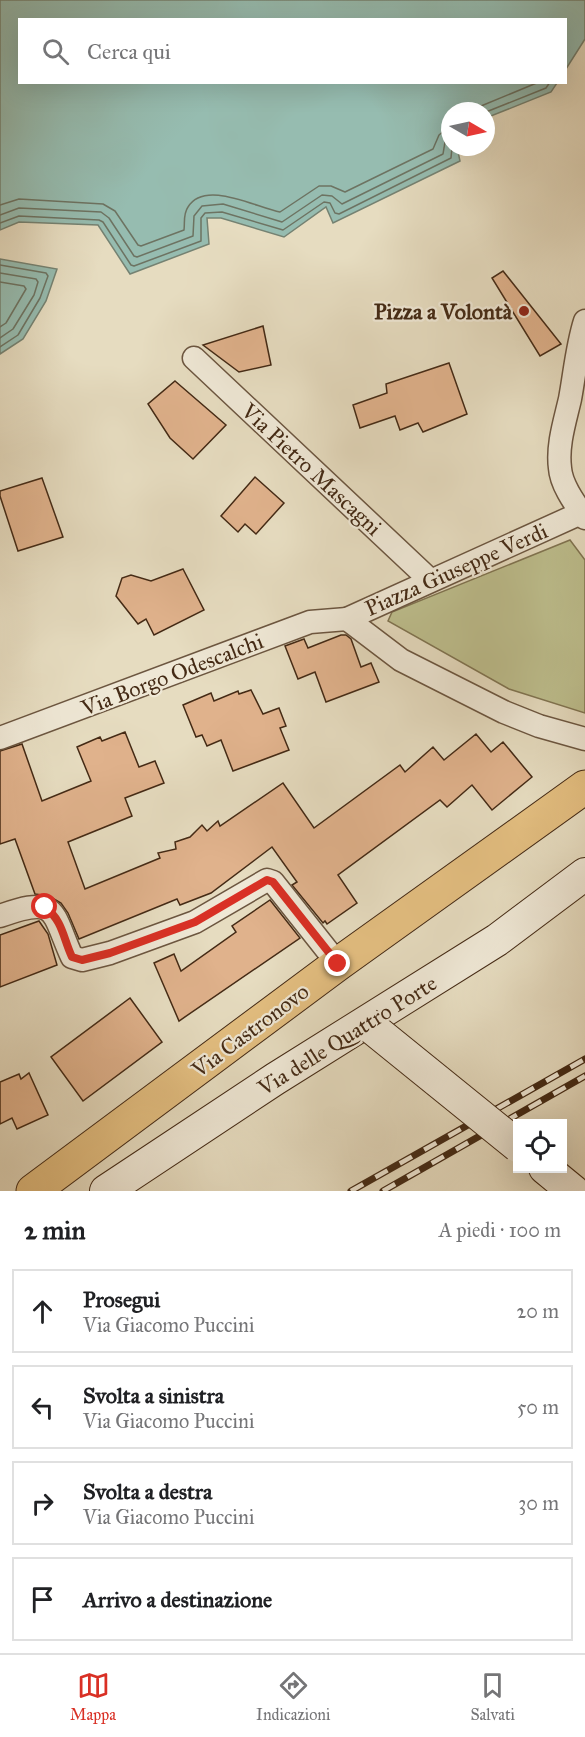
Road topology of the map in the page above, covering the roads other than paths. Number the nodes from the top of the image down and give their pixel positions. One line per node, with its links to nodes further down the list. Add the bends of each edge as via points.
1 (585, 321): 3 (street, via 563,427 560,469)
2 (194, 358): 4 (street, Via Pietro Mascagni)
3 (583, 515): 4 (street, Piazza Giuseppe Verdi)
4 (430, 579): 5 (street, Piazza Giuseppe Verdi)
5 (347, 619): 6 (street, Via Borgo Odescalchi, via 310,622); 7 (street, Piazza Giuseppe Verdi, via 401,660 522,720)
6 (0, 738)
7 (585, 739)
8 (585, 787): 11 (main road, Via Castronovo)
9 (585, 874): 12 (main road, Via delle Quattro Porte, via 497,940)
10 (0, 916): 11 (street, via 31,906 45,907 60,924 72,957 82,960 195,922 267,880 273,882)
11 (338, 964): 15 (main road, Via Castronovo)
12 (366, 1023): 13 (main road, bridge); 16 (main road, Via delle Quattro Porte)
13 (513, 1142)
14 (551, 1173): 17 (main road)
15 (33, 1191)
16 (106, 1191)
17 (573, 1191)

